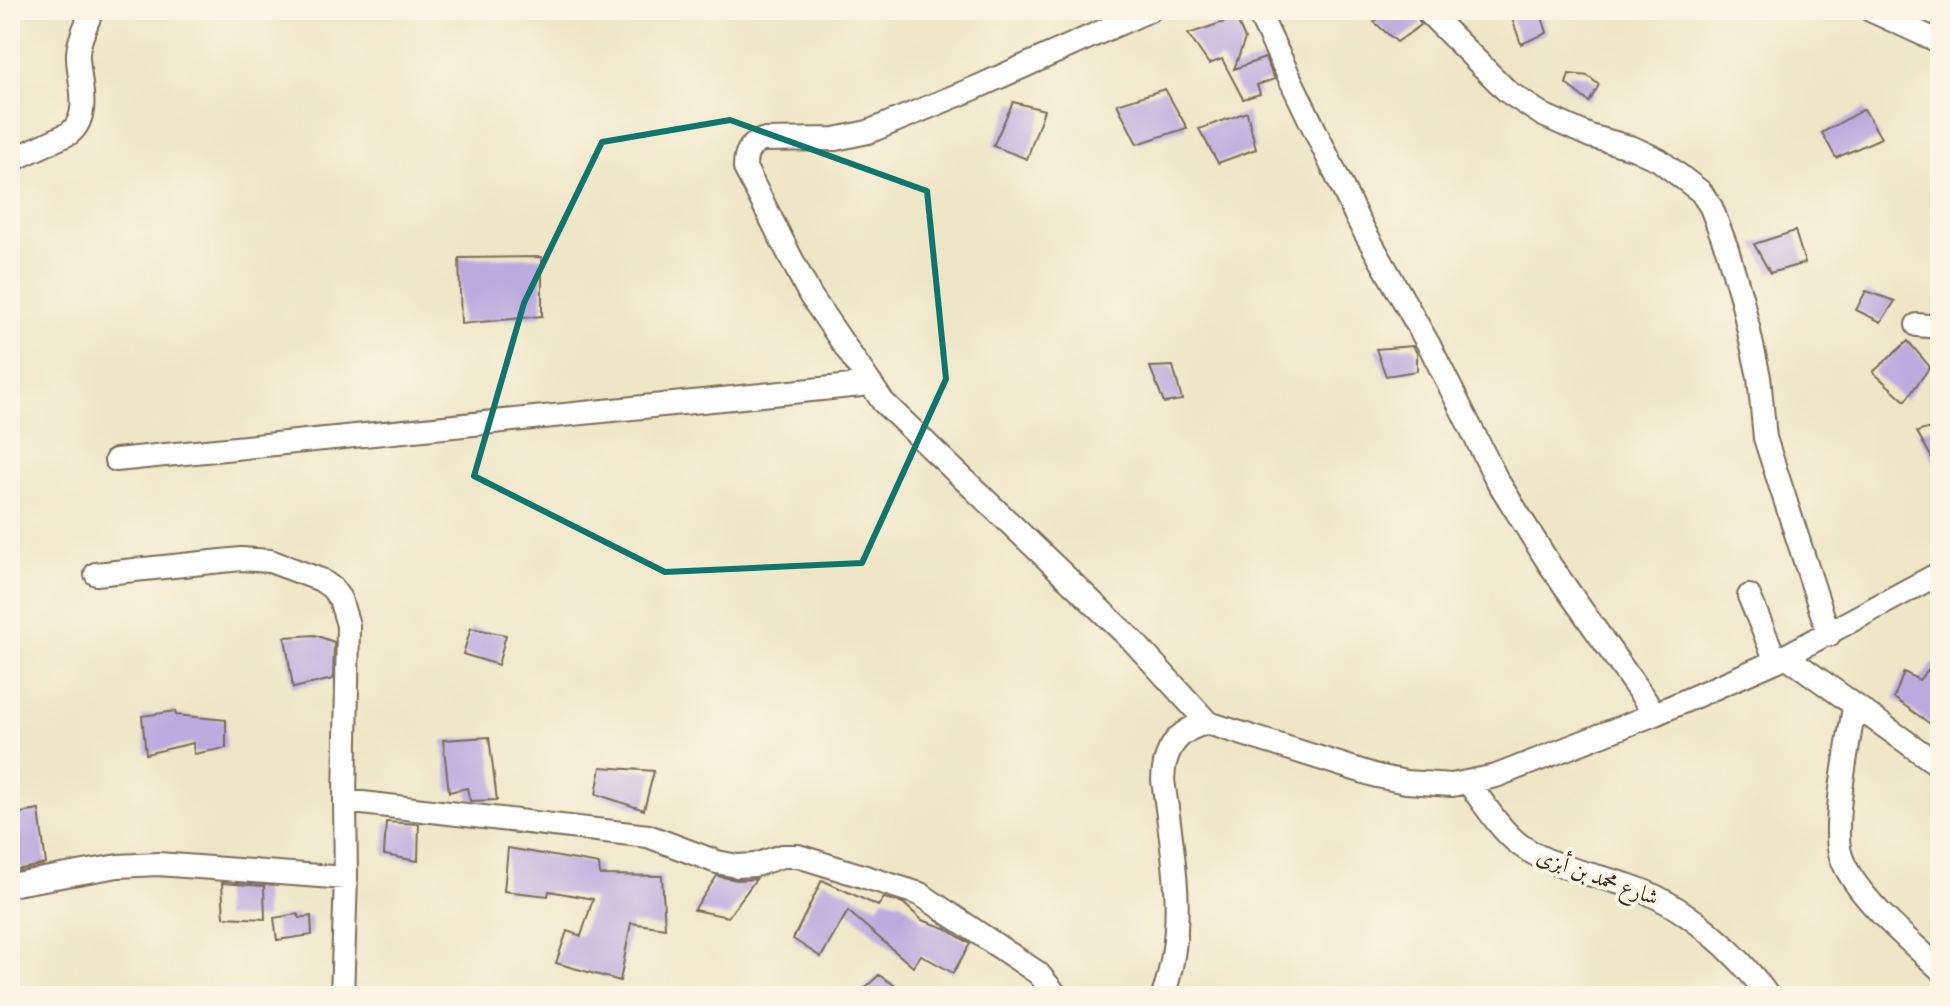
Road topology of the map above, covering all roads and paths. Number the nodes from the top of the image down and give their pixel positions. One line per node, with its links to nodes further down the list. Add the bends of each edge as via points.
1 (92, 10): 7 (street, via 78,50 82,112 77,126)
2 (1150, 10): 10 (street, via 868,132 835,139 762,140 747,151 747,173 810,295)
3 (1255, 10): 18 (street, via 1358,220 1497,480)
4 (1870, 10): 6 (street)
5 (1430, 14): 15 (street, via 1508,92 1543,115 1659,160 1701,192 1711,207 1742,300 1759,377 1765,438)
6 (1940, 42)
7 (10, 161)
8 (1917, 325): 9 (street)
9 (1940, 327)
10 (871, 384): 11 (street); 19 (street, via 883,402 1134,642)
11 (116, 460)
12 (1940, 573): 15 (street)
13 (96, 574): 22 (street, via 255,559 308,574 332,588 348,625)
14 (1749, 596): 16 (street)
15 (1829, 635): 16 (street)
16 (1781, 658): 17 (street); 18 (street)
17 (1854, 707): 20 (street); 25 (street, via 1838,828 1841,854 1857,885)
18 (1655, 714): 21 (street)
19 (1208, 723): 21 (street, via 1377,776); 28 (street, via 1176,739 1164,766 1177,933)
20 (1940, 766)
21 (1469, 784): 29 (street, شارع محمد بن أبزى, via 1519,844 1553,862 1664,899 1715,939)
22 (345, 801): 23 (street); 27 (street, via 648,836 737,866 798,856 920,894 1038,973)
23 (346, 878): 24 (street, via 158,864); 26 (street)
24 (10, 885)
25 (1940, 969)
26 (342, 996)
27 (1057, 996)
28 (1163, 996)
29 (1768, 996)

